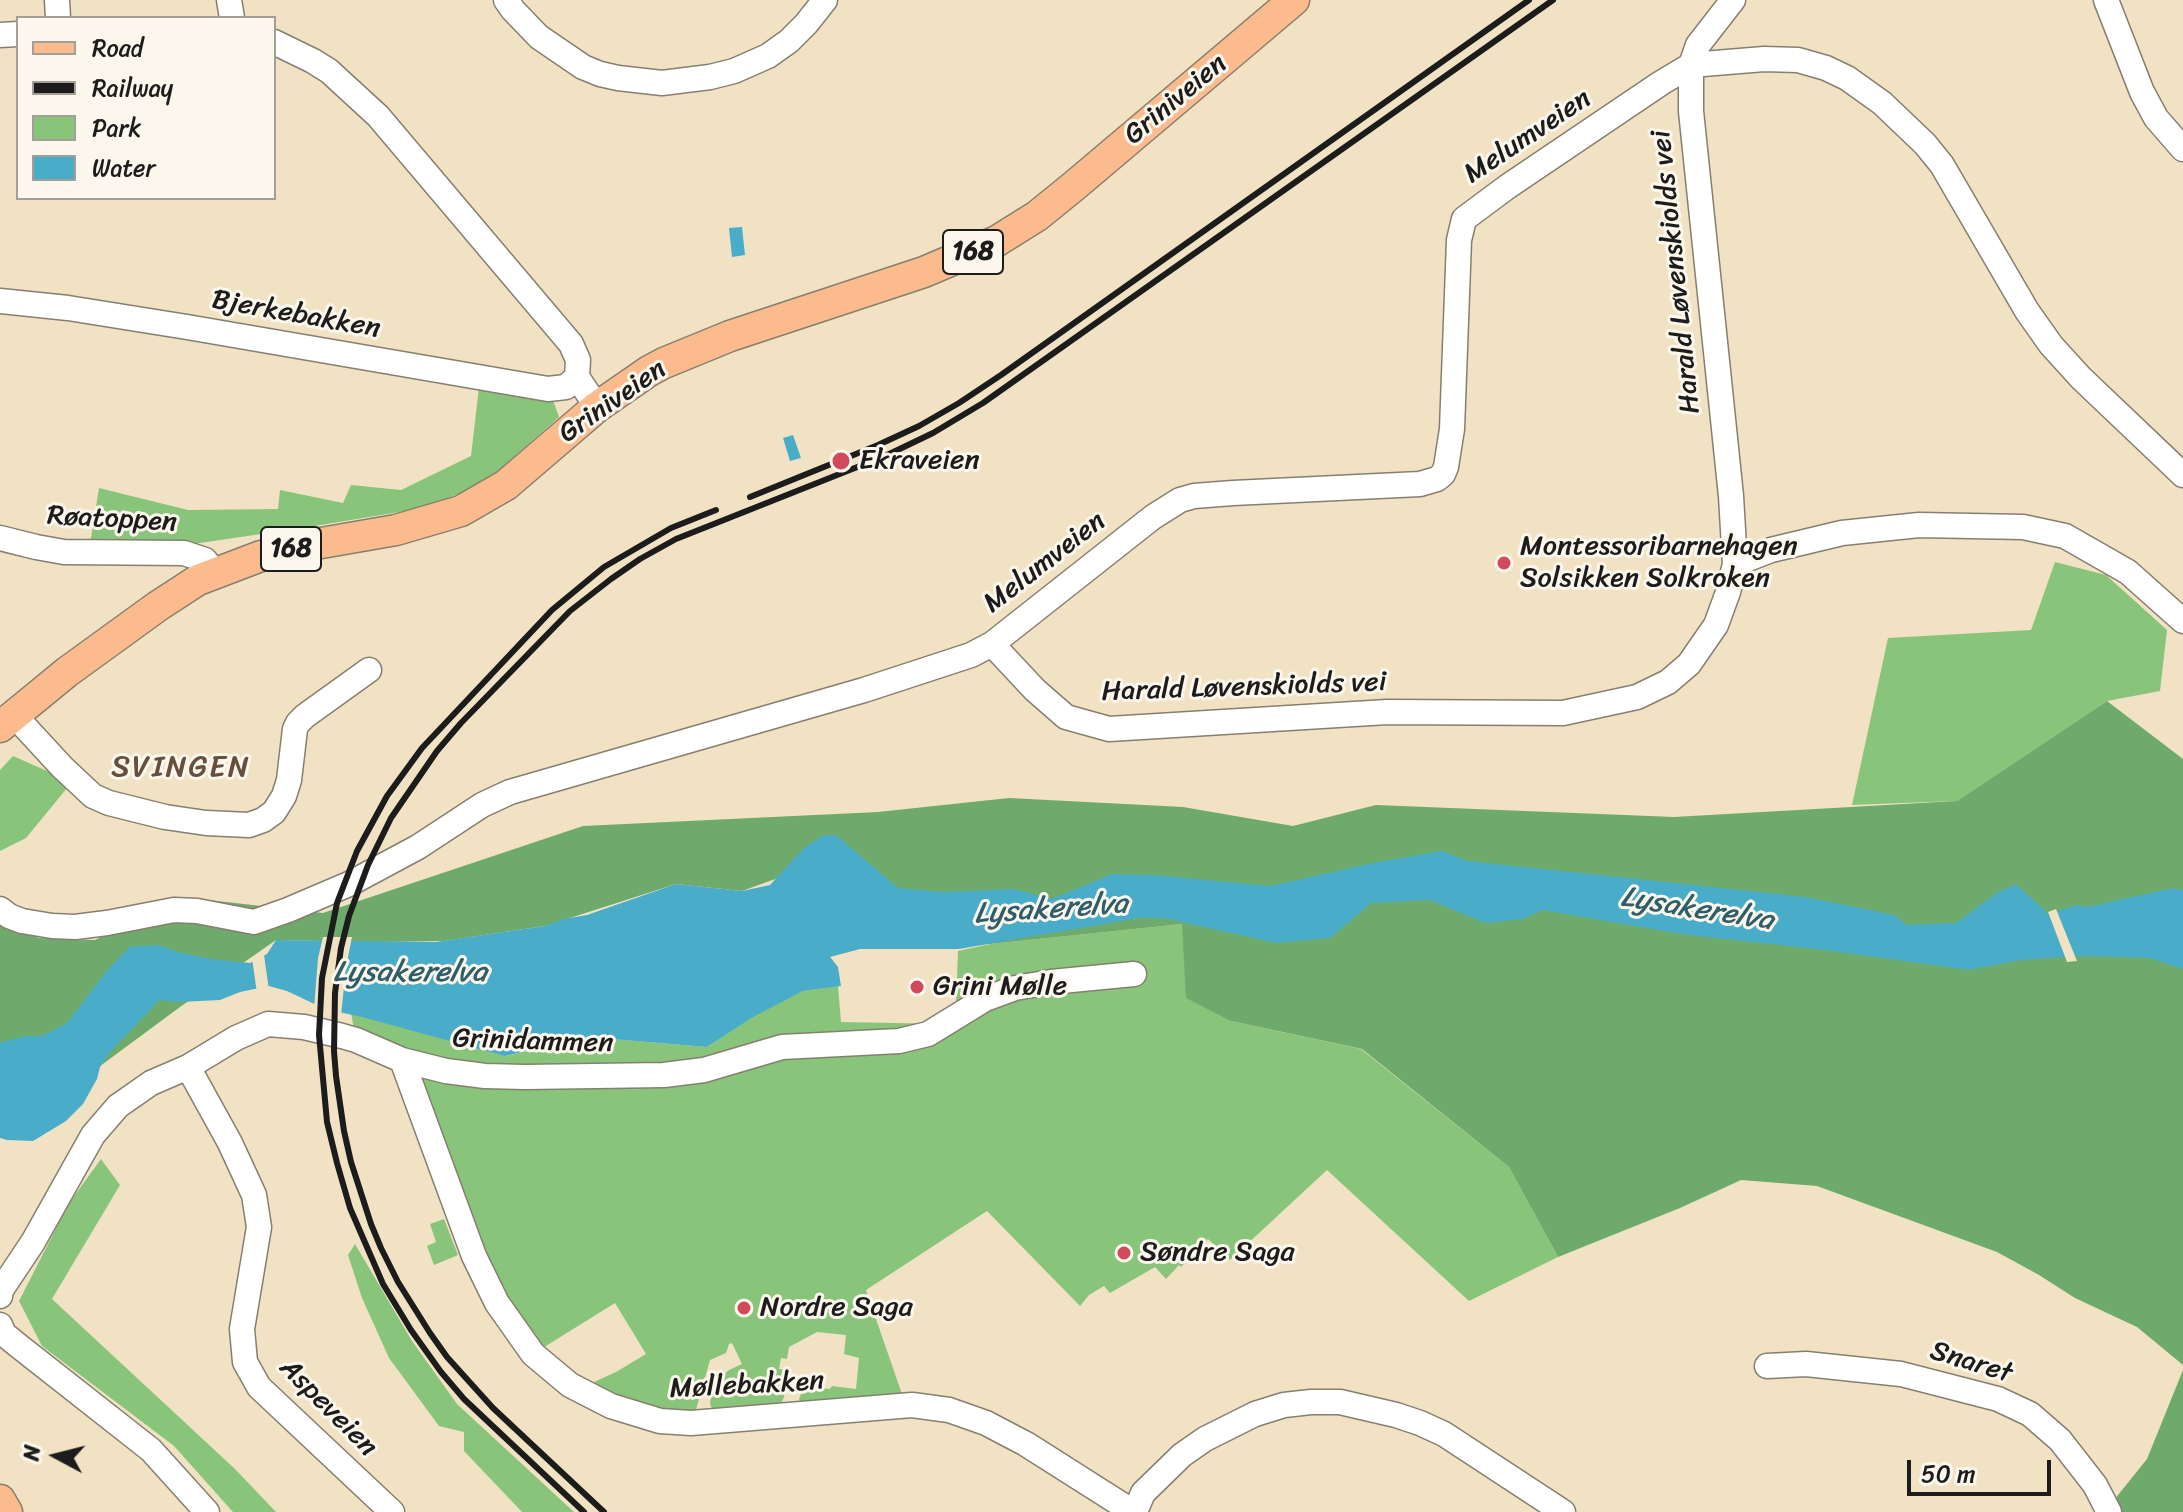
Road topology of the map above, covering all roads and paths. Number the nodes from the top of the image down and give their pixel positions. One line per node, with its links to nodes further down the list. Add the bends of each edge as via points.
1 (506, 0): 2 (street, via 539,37 583,67 662,83 734,71 768,56 789,41)
2 (825, 0)
3 (1294, 0): 11 (main road, Griniveien / 168, via 1074,186 997,241 924,272 701,346 649,371)
4 (1733, 0): 7 (street, Harald Løvenskiolds vei, via 1698,45)
5 (2106, 0): 8 (street, via 2142,92)
6 (276, 43): 10 (street, via 329,71 378,116 571,344 578,360)
7 (1691, 65): 12 (street, Melumveien, via 1798,60 1847,78 1882,103 1942,165 2051,345); 14 (street, Harald Løvenskiolds vei, via 1691,111); 17 (street, Melumveien, via 1464,219 1452,429 1446,467 1437,479 1180,500)
8 (2183, 149)
9 (0, 301): 10 (street, Bjerkebakken, via 548,389 566,387)
10 (577, 377): 11 (street)
11 (597, 407): 15 (main road, Griniveien / 168, via 506,485 461,511 396,530 283,551)
12 (2183, 475)
13 (0, 538): 15 (street, Røatoppen, via 64,552 184,553 205,560)
14 (1735, 564): 16 (street, via 1842,533 1919,525 2023,527 2065,536 2128,572); 17 (street, Harald Løvenskiolds vei, via 1716,625 1689,664 1637,697 1563,713 1387,712 1109,729 1066,717)
15 (215, 573): 19 (main road, Griniveien / 168, via 158,606)
16 (2183, 621)
17 (992, 644): 20 (street, via 864,690 510,792 349,884 254,922 174,910 107,923 52,926 22,921)
18 (369, 670): 19 (street, via 298,723 284,796 274,812 249,825 178,819 109,803 93,796)
19 (7, 721)
20 (0, 909)
21 (1134, 974): 22 (street, Grinidammen, via 1015,988 985,999 928,1034 899,1041 782,1047 704,1070 664,1075 511,1077 446,1071)
22 (402, 1060): 23 (street, Grinidammen, via 342,1036 268,1024); 31 (street, Møllebakken, via 474,1256 497,1303 533,1354 570,1385 611,1406 675,1422 912,1405 949,1410 1026,1444)
23 (188, 1067): 24 (street, Grinidammen, via 151,1083 118,1106 93,1135); 30 (street, Aspeveien, via 254,1195 259,1227 242,1329 245,1362 259,1387)
24 (0, 1296)
25 (0, 1325): 29 (street, via 4,1334 151,1450)
26 (1767, 1366): 33 (street, Snaret, via 1806,1364 1901,1374 1998,1399 2030,1414 2060,1440)
27 (0, 1500): 28 (main road)
28 (7, 1512)
29 (207, 1512)
30 (392, 1512)
31 (1134, 1512): 32 (street, via 1143,1493 1182,1455 1233,1424 1284,1405 1340,1402 1396,1415 1444,1434)
32 (1563, 1512)
33 (2109, 1512)

